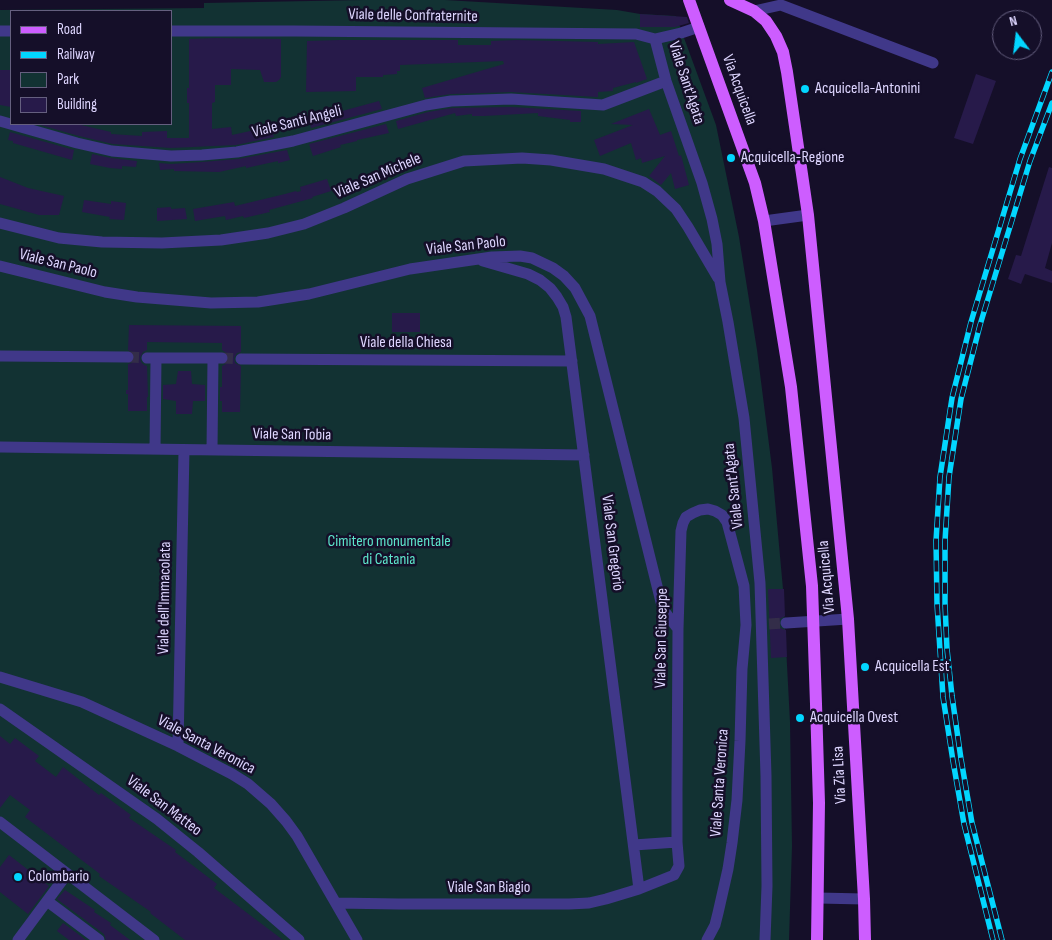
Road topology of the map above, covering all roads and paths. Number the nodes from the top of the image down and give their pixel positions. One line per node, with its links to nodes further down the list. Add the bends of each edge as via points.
1 (689, 0): 4 (main road, Via Acquicella)
2 (730, 0): 3 (main road, Via Acquicella)
3 (754, 11): 7 (street, via 781,5); 10 (main road, Via Acquicella, via 766,21 783,52)
4 (699, 27): 6 (street); 11 (main road, Via Acquicella, via 755,183)
5 (172, 31): 6 (street, Viale delle Confraternite, via 636,34)
6 (655, 39): 8 (street, Viale Sant'Agata)
7 (933, 62)
8 (666, 81): 9 (street, Viale Santi Angeli, via 603,105 511,98 451,101 293,141 202,155 171,156 112,150); 15 (street, Viale Sant'Agata, via 712,219)
9 (14, 125)
10 (808, 215): 11 (street); 25 (main road, Via Acquicella)
11 (764, 221): 26 (main road, Via Acquicella, via 791,387 812,586)
12 (0, 223): 15 (street, Viale San Michele, via 59,238 102,242 221,240 304,224 407,179 464,161 551,160 604,169 643,182 657,192 688,227)
13 (473, 259): 14 (street, Viale San Paolo, via 410,269 309,294 234,303 105,292); 19 (street, Viale San Gregorio, via 528,274 550,288 563,307); 30 (street, Viale San Paolo, via 520,256 542,262 564,276 584,304 594,331 661,602 664,612)
14 (0, 266)
15 (720, 282): 28 (street, Viale Sant'Agata, via 744,418)
16 (0, 356): 17 (street)
17 (128, 357)
18 (241, 359): 19 (street, Viale della Chiesa)
19 (572, 361): 24 (street, Viale San Gregorio)
20 (0, 447): 21 (street, Viale San Tobia)
21 (155, 449): 22 (street, Viale San Tobia); 23 (street, via 152,358 218,358)
22 (184, 450): 23 (street, Viale San Tobia); 33 (street, Viale dell'Immacolata)
23 (212, 450): 24 (street, Viale San Tobia)
24 (584, 455): 36 (street, Viale San Gregorio)
25 (848, 619): 26 (street, Via Acquicella); 40 (main road, Via Zia Lisa)
26 (812, 622): 27 (street); 39 (main road, Via Zia Lisa, via 819,803)
27 (786, 623)
28 (765, 624): 29 (street); 49 (street, Viale Sant'Agata)
29 (746, 625): 30 (street, Viale San Giuseppe, via 744,586 728,522 722,515 708,509 686,517 681,531); 48 (street, Viale Santa Veronica, via 732,843 715,925)
30 (678, 629): 35 (street, Viale San Giuseppe)
31 (0, 676): 33 (street, Viale Santa Veronica, via 82,702)
32 (0, 709): 46 (street, Viale San Matteo, via 157,819)
33 (178, 746): 42 (street, Viale Santa Veronica, via 248,784 271,804 297,836)
34 (0, 822): 37 (street)
35 (677, 842): 36 (street); 38 (street, Viale San Giuseppe, via 679,866 674,875)
36 (634, 845): 38 (street, Viale San Gregorio)
37 (68, 874): 41 (street); 45 (street)
38 (639, 889): 42 (street, Viale San Biagio, via 606,900 569,904)
39 (818, 898): 40 (street); 50 (main road, Via Zia Lisa)
40 (864, 899): 51 (main road, Via Zia Lisa)
41 (47, 901): 43 (street); 44 (street)
42 (336, 903): 47 (street, Viale Santa Veronica)
43 (18, 940)
44 (99, 940)
45 (154, 940)
46 (299, 940)
47 (357, 940)
48 (707, 940)
49 (765, 940)
50 (817, 940)
51 (865, 940)

